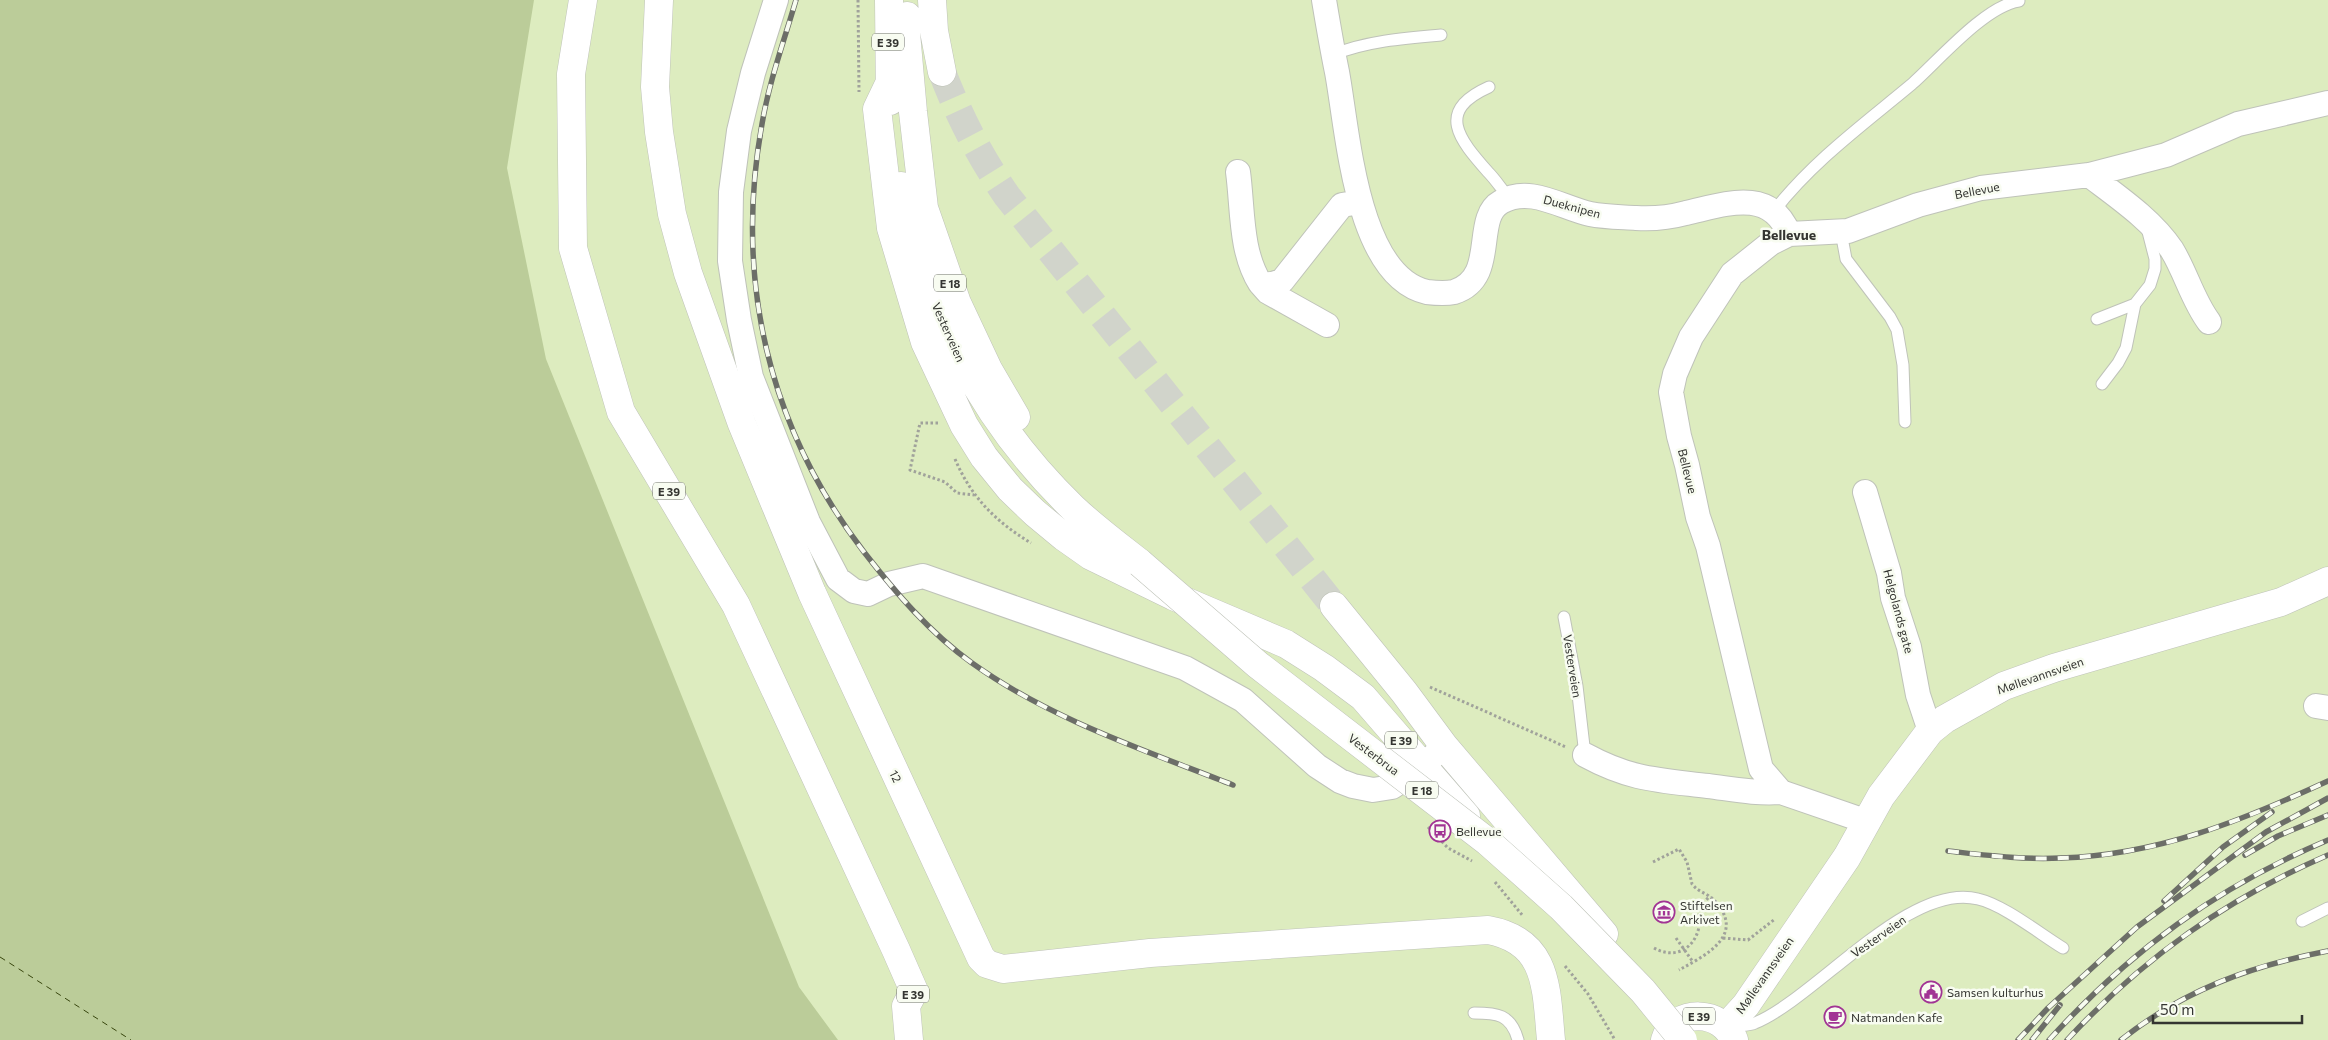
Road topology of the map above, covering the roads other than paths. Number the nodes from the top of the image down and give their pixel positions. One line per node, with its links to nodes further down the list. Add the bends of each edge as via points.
1 (583, 0): 44 (main road, E 39, via 571,74 573,248 622,412 736,605)
2 (659, 0): 51 (main road, 12, via 654,87 658,132 672,214 688,272 742,424 812,593 981,958 987,964 1003,969 1150,954 1488,930 1512,937 1534,955 1547,991)
3 (776, 0): 38 (street, via 753,73 740,131 731,192 730,261 751,377 808,522 838,579 854,591 868,594 889,584 923,576 1185,668 1243,700 1317,766 1353,786 1374,790 1392,787)
4 (889, 0): 12 (main road, Vesterveien / E 39)
5 (908, 0): 31 (main road, Vesterveien / E 18, via 906,33 924,208 957,303 988,369 1022,425)
6 (932, 0): 11 (main road)
7 (1324, 0): 10 (street)
8 (2019, 1): 19 (lane, via 2001,6 1946,50 1912,84 1821,159)
9 (1441, 35): 10 (lane, via 1374,44)
10 (1332, 54): 18 (street)
11 (942, 72)
12 (889, 84): 31 (main road, Vesterveien / E 18, via 895,149 908,216 924,272 955,350 980,393 1028,459 1074,509); 38 (main road, E 39, via 876,109 891,228 925,342 964,425 984,457 1035,513 1092,556 1173,596 1286,644 1324,668 1384,719)
13 (1490, 87): 17 (lane, via 1467,99 1458,114 1457,128 1470,151)
14 (2328, 103): 16 (street, Bellevue, via 2238,124 2166,155)
15 (1238, 172): 23 (street, via 1247,252)
16 (2090, 175): 20 (street); 21 (street, Bellevue, via 1981,188 1918,205 1872,224)
17 (1510, 199): 18 (street, via 1500,202 1492,212 1479,268 1472,282 1454,292 1436,294 1418,290 1388,266); 19 (street, Dueknipen, via 1532,196 1590,214 1639,218 1683,214 1731,202 1750,202)
18 (1360, 202): 23 (street, via 1342,205 1282,281 1269,285)
19 (1774, 211): 22 (street, via 1784,221)
20 (2146, 221): 24 (lane, via 2155,268 2150,285); 26 (street, via 2172,250)
21 (1841, 232): 22 (street, Bellevue); 29 (lane, via 1846,259 1897,330 1903,365)
22 (1789, 234): 39 (street, Bellevue, via 1771,243 1732,274 1686,346 1671,392 1698,518 1708,546 1762,769)
23 (1260, 283): 27 (street, via 1268,292)
24 (2136, 304): 25 (lane); 28 (lane, via 2126,348)
25 (2097, 319)
26 (2209, 322)
27 (1327, 325)
28 (2102, 384)
29 (1905, 422)
30 (1865, 492): 35 (street, Helgolands gate)
31 (1101, 527): 46 (main road, Vesterbrua / E 18, bridge, via 1258,665 1488,842 1575,921 1643,991)
32 (2328, 581): 35 (main road, Møllevannsveien, via 2281,602 2054,668 2004,686 1960,709)
33 (1334, 606): 36 (main road, E 39)
34 (1564, 617): 37 (lane, Vesterveien)
35 (1930, 730): 40 (main road, Møllevannsveien)
36 (1444, 746): 38 (street); 46 (main road, E 39, via 1665,1006)
37 (1585, 755): 39 (street, via 1618,770 1659,781 1749,791)
38 (1422, 767): 46 (main road, E 39)
39 (1778, 800): 40 (street, via 1844,812)
40 (1866, 821): 47 (main road, Møllevannsveien, via 1847,857 1746,1005)
41 (2328, 908): 42 (lane)
42 (2302, 921)
43 (2063, 948): 47 (lane, Vesterveien, via 1979,899 1958,896 1938,901 1901,919 1784,1008)
44 (914, 991): 48 (main road, E 39, via 906,1006); 49 (main road, E 39, via 922,1005)
45 (1474, 1013): 50 (lane, via 1499,1014 1506,1018)
46 (1674, 1034): 47 (main road, E 39, via 1694,1016 1706,1016 1717,1020)
47 (1730, 1034)
48 (908, 1040)
49 (924, 1040)
50 (1518, 1040)
51 (1551, 1040)

